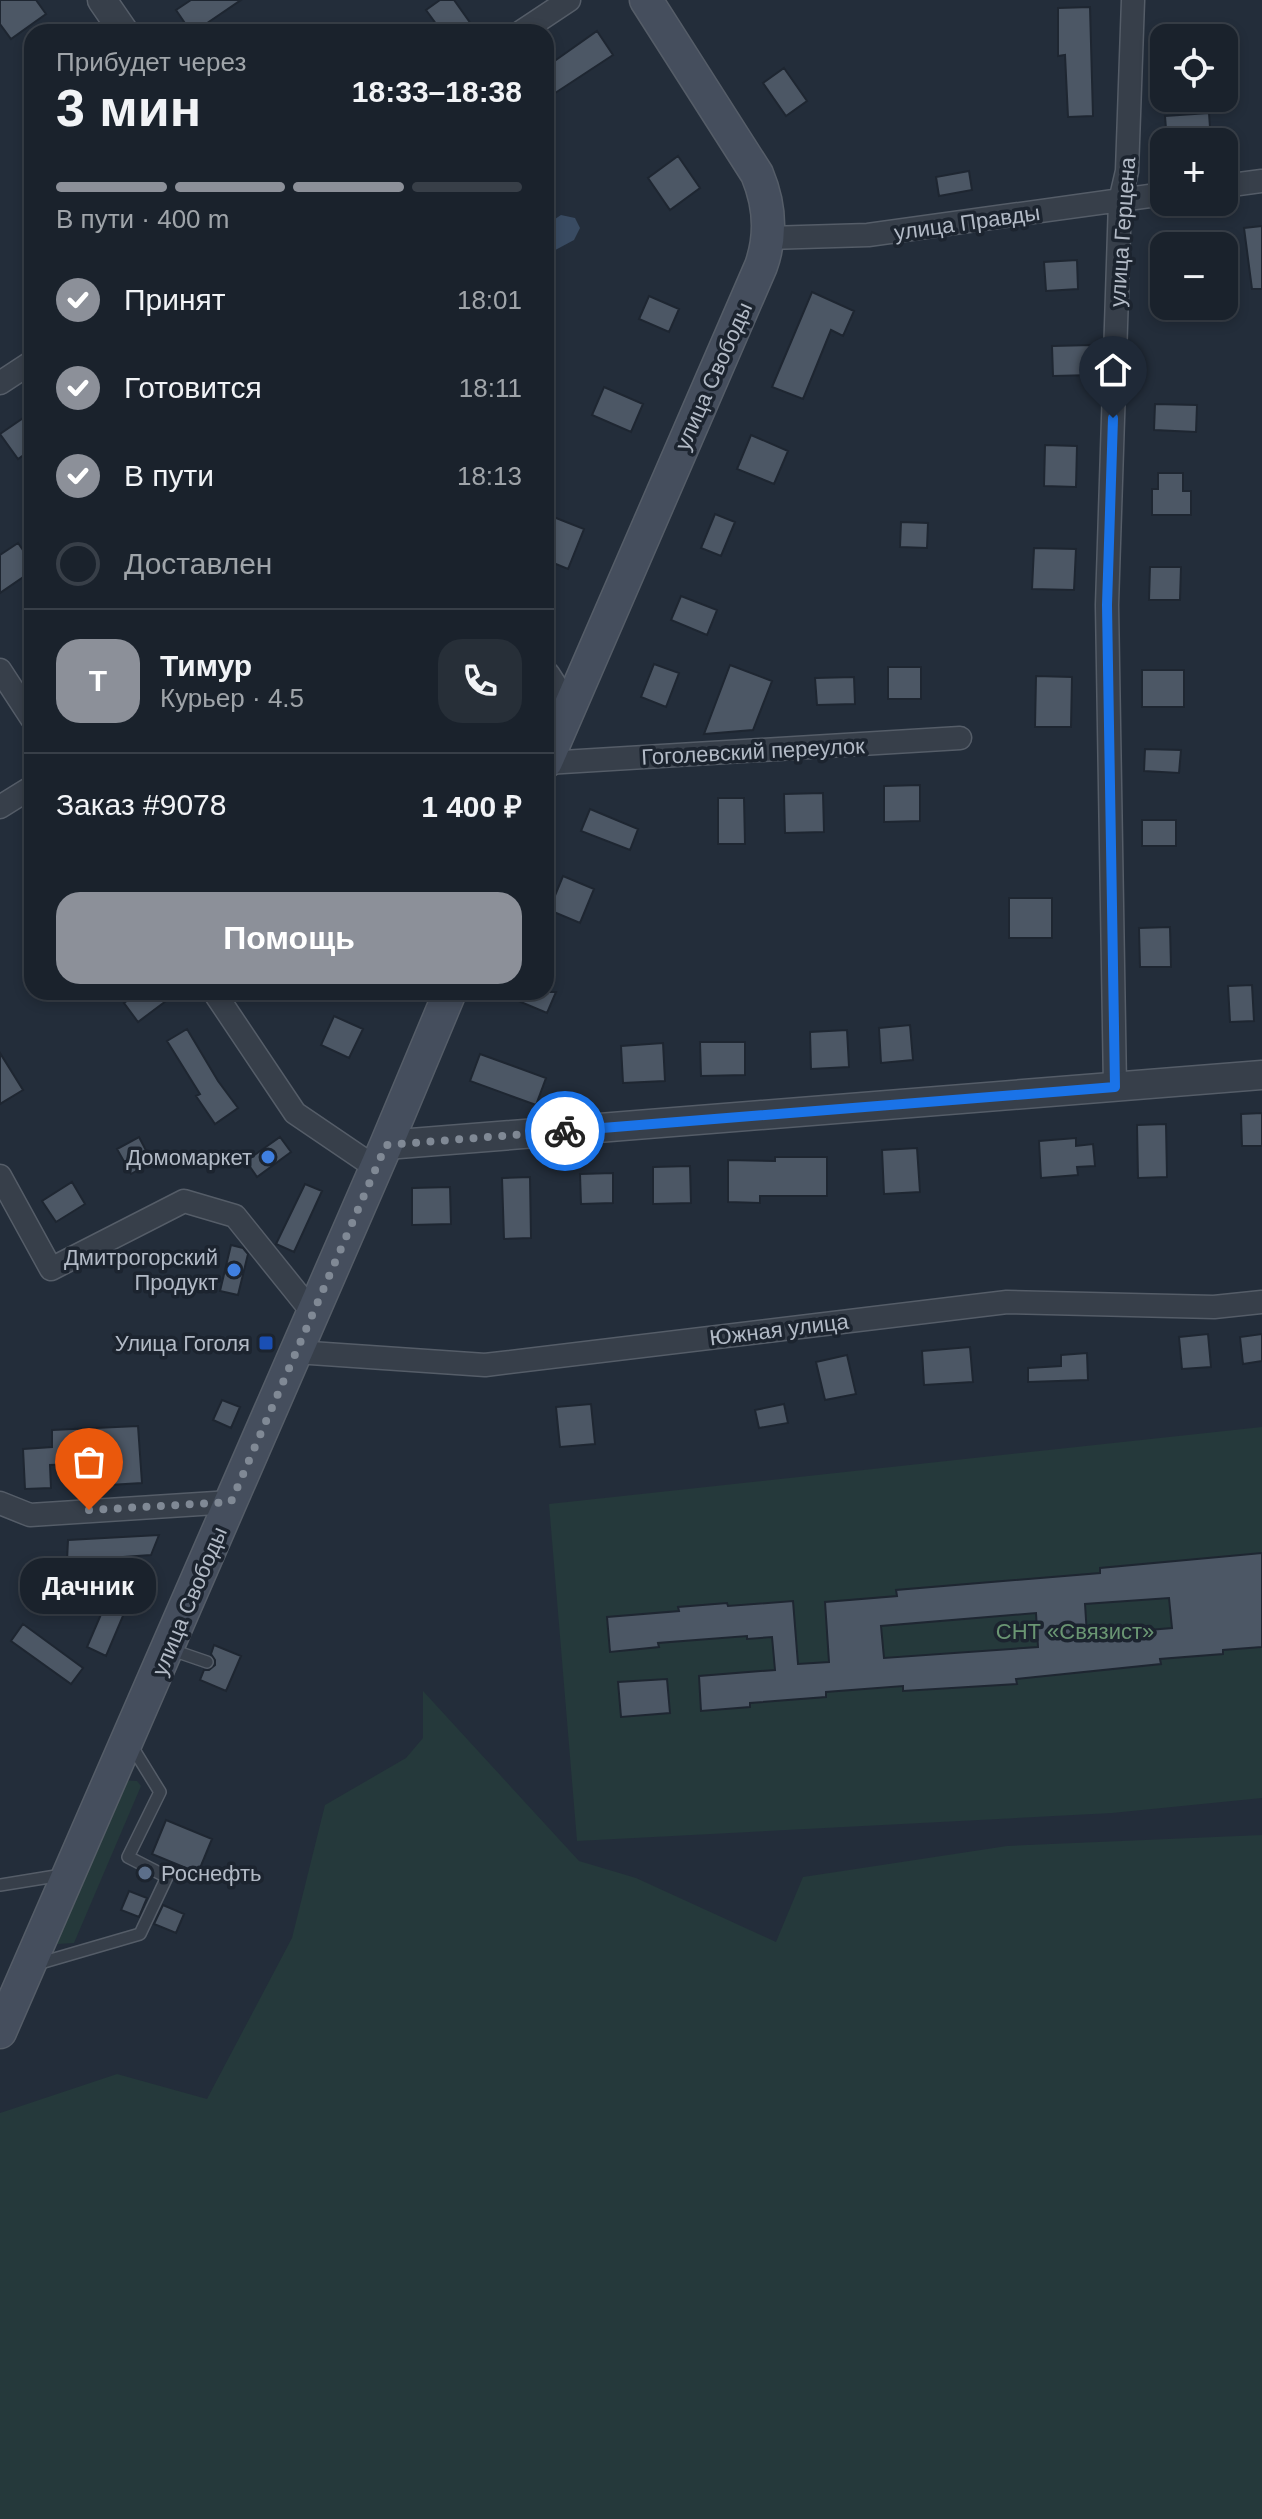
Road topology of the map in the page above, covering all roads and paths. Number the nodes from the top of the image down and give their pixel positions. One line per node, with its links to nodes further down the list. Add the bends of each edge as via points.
1 (102, 0): 5 (street)
2 (569, 0): 6 (street)
3 (646, 0): 11 (main road, улица Свободы, via 757,174 767,206)
4 (1133, 0): 10 (street, улица Герцена, via 1127,171)
5 (118, 24)
6 (533, 24)
7 (1262, 181): 8 (street)
8 (1238, 184)
9 (1150, 196): 10 (street, улица Правды)
10 (1120, 201): 11 (street, улица Правды, via 868,235); 26 (street, улица Герцена, via 1107,605)
11 (768, 238): 17 (main road, улица Свободы, via 761,266)
12 (24, 367): 13 (street)
13 (0, 383)
14 (0, 670): 16 (street)
15 (554, 688): 17 (street)
16 (24, 707)
17 (568, 710): 19 (main road, улица Свободы)
18 (960, 738): 20 (street, Гоголевский переулок)
19 (554, 743)
20 (554, 762)
21 (24, 792): 22 (street)
22 (0, 807)
23 (219, 1000): 27 (street, via 295,1113)
24 (447, 1000): 27 (main road, улица Свободы)
25 (1262, 1075): 26 (street)
26 (1115, 1087): 27 (street)
27 (381, 1156): 30 (main road, улица Свободы)
28 (0, 1176): 30 (street, via 51,1269 184,1201 235,1216)
29 (1262, 1302): 31 (street, Южная улица, via 1214,1307 1007,1302 485,1365)
30 (313, 1313): 31 (main road, улица Свободы)
31 (296, 1352): 32 (main road, улица Свободы)
32 (231, 1502): 33 (street, via 30,1515); 34 (main road, улица Свободы)
33 (0, 1503)
34 (168, 1648): 35 (lane); 36 (main road, улица Свободы)
35 (207, 1662)
36 (128, 1740): 37 (main road, улица Свободы); 39 (lane, via 160,1792 128,1857 167,1877 140,1934)
37 (70, 1873): 38 (lane); 39 (main road, улица Свободы)
38 (0, 1885)
39 (29, 1967): 40 (main road, улица Свободы)
40 (0, 2032)

